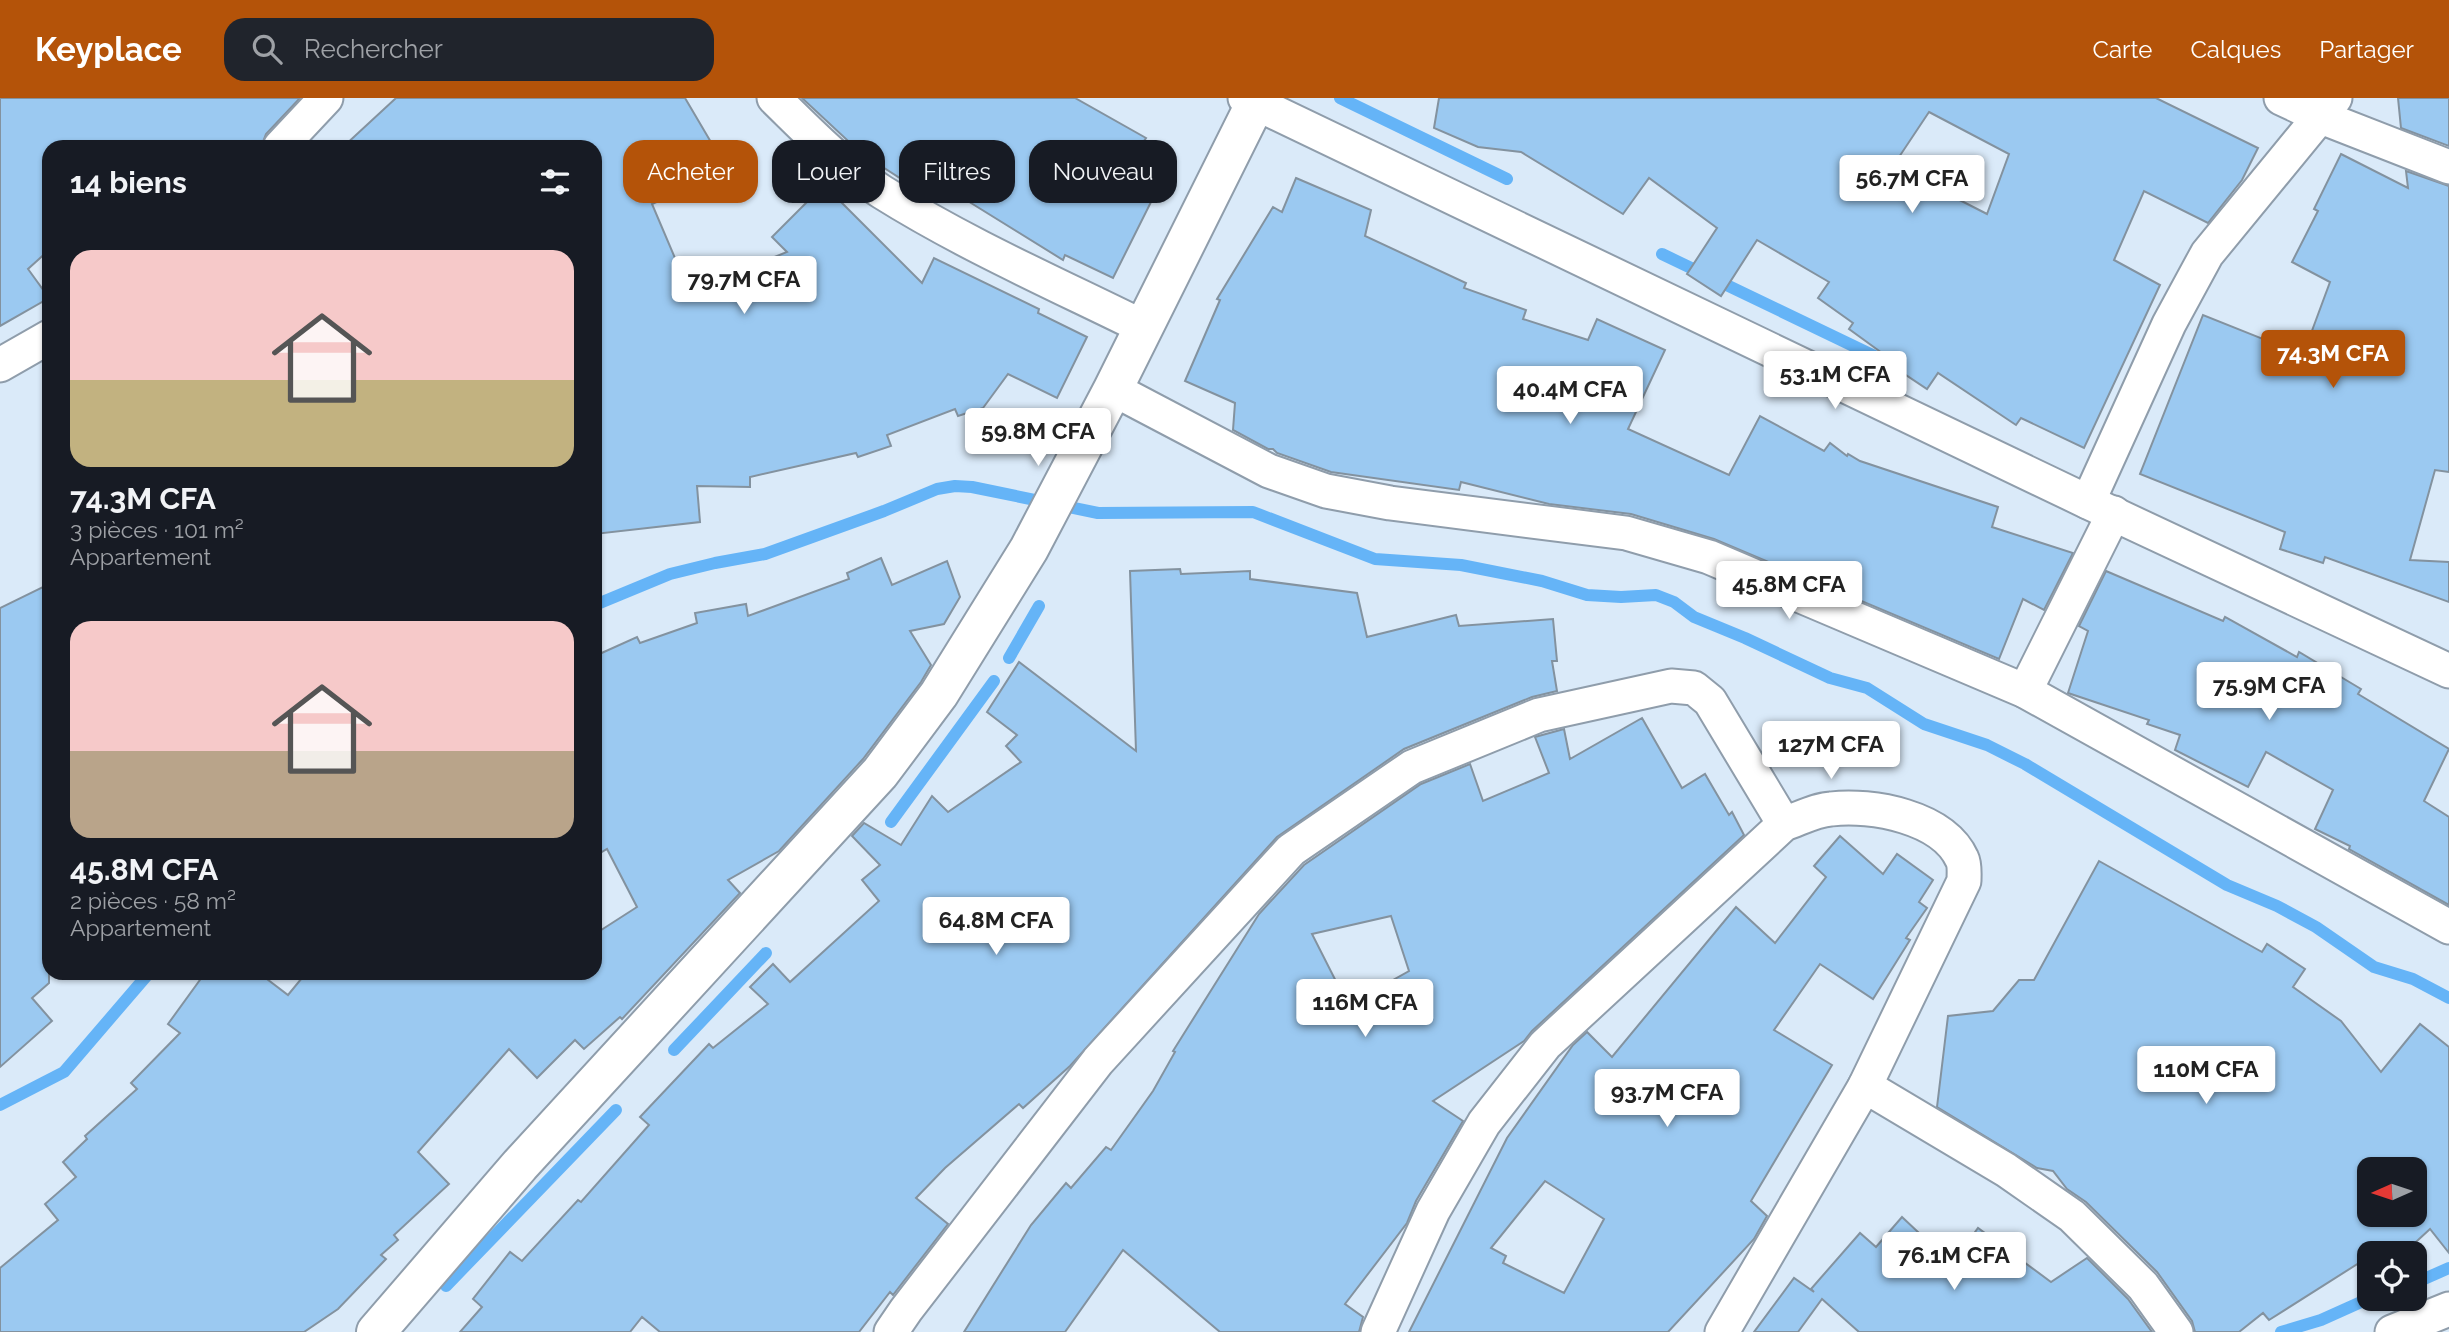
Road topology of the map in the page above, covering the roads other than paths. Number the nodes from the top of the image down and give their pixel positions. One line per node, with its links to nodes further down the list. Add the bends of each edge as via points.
1 (326, 98): 6 (street)
2 (774, 98): 8 (street, via 831,155 881,191 946,229)
3 (2281, 98): 5 (street)
4 (1254, 100): 8 (street); 12 (street)
5 (2328, 107): 7 (street); 12 (street, via 2207,254 2169,324)
6 (287, 140)
7 (2449, 167)
8 (1143, 327): 11 (street)
9 (42, 341): 10 (street)
10 (0, 365)
11 (1106, 402): 14 (street, via 1326,491 1626,533 1709,557); 19 (street, via 1029,549 939,694 880,774 520,1165)
12 (2101, 508): 13 (street); 14 (street)
13 (2449, 671)
14 (2025, 691): 16 (street)
15 (1784, 824): 17 (street, via 1828,809 1871,808 1913,818 1950,842 1963,861 1964,881); 20 (street, via 1710,701 1693,688 1671,686 1539,715 1412,767 1291,850 1098,1061); 21 (street, via 1538,1055 1484,1123 1433,1211)
16 (2449, 927)
17 (1865, 1086): 22 (street); 23 (street, via 2006,1170 2072,1216 2143,1286)
18 (2449, 1309): 24 (street)
19 (376, 1332)
20 (891, 1332)
21 (1378, 1332)
22 (1722, 1332)
23 (2176, 1332)
24 (2392, 1332)

